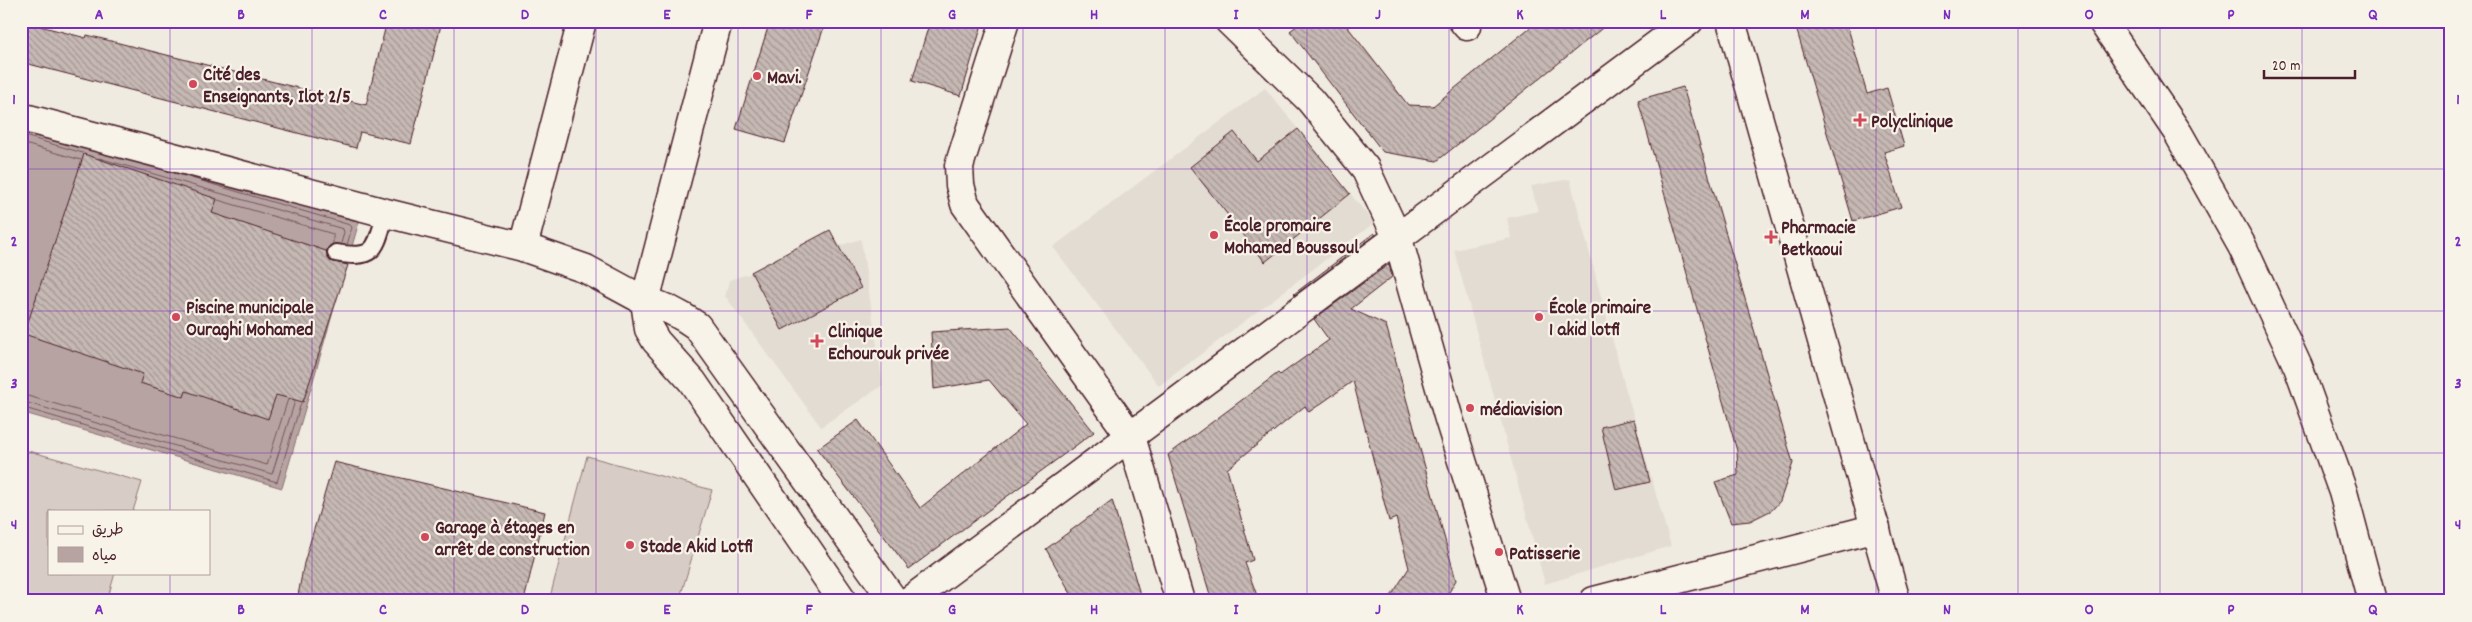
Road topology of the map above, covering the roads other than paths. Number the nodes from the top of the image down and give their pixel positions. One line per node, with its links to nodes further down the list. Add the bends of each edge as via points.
1 (582, 21): 11 (street)
2 (718, 21): 13 (street)
3 (1005, 21): 14 (street, via 959,166 965,204)
4 (1229, 21): 10 (street, via 1310,100 1365,168)
5 (1689, 21): 10 (street)
6 (1731, 21): 15 (street)
7 (2102, 21): 23 (street, via 2178,133 2250,263 2304,385 2343,492)
8 (21, 117): 9 (street)
9 (386, 214): 11 (street); 12 (lane, via 372,249 357,257)
10 (1398, 239): 14 (street); 20 (street, via 1448,416)
11 (523, 247): 13 (street, via 586,269)
12 (336, 253)
13 (645, 302): 16 (street, via 649,329 656,341 692,381); 17 (street, via 682,314 697,326)
14 (1131, 437): 18 (street); 19 (street)
15 (1876, 528): 21 (street); 22 (street)
16 (843, 601)
17 (894, 601)
18 (908, 601)
19 (1180, 601)
20 (1506, 601)
21 (1594, 601)
22 (1896, 601)
23 (2372, 601)

